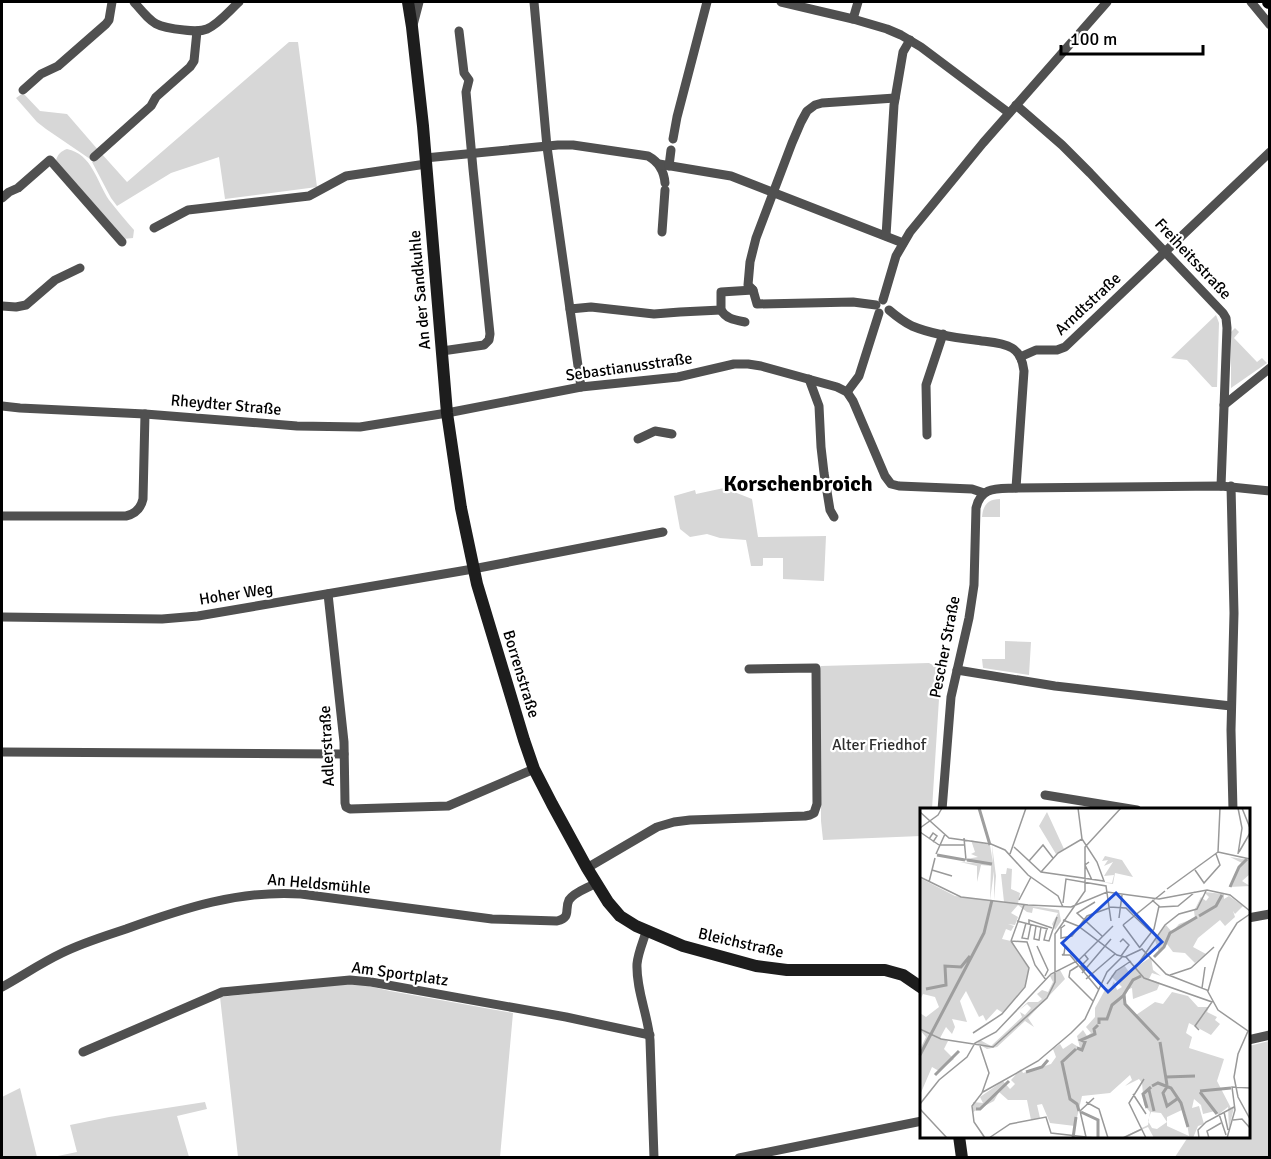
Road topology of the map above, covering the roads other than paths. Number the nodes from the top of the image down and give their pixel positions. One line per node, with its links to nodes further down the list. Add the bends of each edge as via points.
1 (112, 2): 18 (street, via 106,24)
2 (134, 2): 15 (street, via 160,27)
3 (239, 2): 15 (street, via 214,25)
4 (408, 2): 14 (main road, An der Sandkuhle)
5 (419, 2): 14 (street)
6 (534, 2): 23 (street)
7 (707, 2): 22 (street)
8 (781, 2): 12 (street)
9 (858, 2): 12 (street)
10 (1107, 2): 20 (street)
11 (1251, 2): 13 (street)
12 (853, 19): 17 (street, via 892,30)
13 (1269, 26)
14 (412, 27): 28 (main road, An der Sandkuhle)
15 (197, 31): 27 (street, via 192,65)
16 (459, 31): 26 (street, via 464,73 469,80 466,92)
17 (910, 40): 19 (street, via 903,52); 21 (street)
18 (23, 90)
19 (895, 98): 31 (street, via 812,107 801,122); 35 (street)
20 (1016, 105): 21 (street); 38 (street, Freiheitsstraße, via 1090,173)
21 (1009, 113): 37 (street)
22 (673, 139)
23 (547, 147): 26 (street); 29 (street, via 643,154); 43 (street)
24 (671, 150): 30 (street)
25 (1269, 152): 38 (street, Arndtstraße)
26 (471, 153): 28 (street); 47 (street, via 490,336 482,346)
27 (94, 157)
28 (426, 161): 33 (street, via 346,176 309,196 188,210); 47 (main road, An der Sandkuhle)
29 (659, 165): 30 (street); 34 (street, via 665,187)
30 (669, 166): 31 (street, via 727,175)
31 (773, 192): 35 (street); 40 (street, via 750,262 748,285)
32 (2, 198): 36 (street, via 50,160)
33 (154, 228)
34 (662, 232)
35 (886, 236): 37 (street)
36 (122, 242)
37 (903, 243): 42 (street)
38 (1165, 251): 48 (street, Arndtstraße, via 1065,347 1036,350); 53 (street, Freiheitsstraße, via 1226,318)
39 (80, 268): 41 (street, via 56,280 27,304)
40 (753, 290): 42 (street, via 757,304 853,302); 44 (street, via 721,292)
41 (2, 306)
42 (879, 306): 46 (street, via 886,314 889,310 912,326); 52 (street, via 858,376)
43 (570, 309): 44 (street, via 591,307 654,314); 51 (street)
44 (721, 310): 45 (street, via 732,320)
45 (745, 322)
46 (944, 334): 48 (street, via 1006,345); 58 (street, via 926,385)
47 (442, 351): 55 (main road, An der Sandkuhle)
48 (1020, 357): 61 (street, via 1024,371)
49 (1269, 368): 53 (street)
50 (809, 379): 51 (street, Sebastianusstraße, via 738,364 669,379); 52 (street, Sebastianusstraße); 65 (street, via 819,406 820,447)
51 (581, 387): 55 (street, Sebastianusstraße)
52 (847, 392): 63 (street, via 891,484)
53 (1224, 405): 60 (street, Freiheitsstraße)
54 (2, 406): 56 (street, Rheydter Straße)
55 (447, 413): 56 (street, Rheydter Straße, via 360,427); 67 (main road, Borrenstraße)
56 (145, 414): 64 (street, via 143,499 135,512 126,516)
57 (672, 434): 59 (street, via 655,430)
58 (927, 435)
59 (638, 439)
60 (1226, 486): 61 (street); 62 (street); 72 (street, Freiheitsstraße, via 1234,613)
61 (1016, 488): 63 (street)
62 (1269, 491)
63 (984, 493): 71 (street, Pescher Straße, via 976,508 973,591)
64 (2, 516)
65 (834, 517)
66 (663, 532): 67 (street, Hoher Weg)
67 (473, 569): 68 (street, Hoher Weg); 75 (main road, Borrenstraße)
68 (328, 594): 69 (street, Hoher Weg, via 174,619); 74 (street, Adlerstraße)
69 (2, 617)
70 (749, 669): 80 (street, via 816,668 817,804 813,814 669,823)
71 (957, 670): 72 (street); 77 (street, Pescher Straße, via 951,697)
72 (1231, 706): 79 (street, Freiheitsstraße)
73 (2, 752): 74 (street)
74 (344, 754): 75 (street, Adlerstraße, via 345,803 350,809 448,806)
75 (534, 769): 80 (main road, Borrenstraße)
76 (1045, 795): 78 (street)
77 (942, 808)
78 (1125, 808)
79 (1233, 808)
80 (587, 868): 81 (main road, Borrenstraße)
81 (596, 883): 84 (main road, Borrenstraße); 86 (street, An Heldsmühle, via 571,898 566,915 557,921 492,919 302,894 230,898 80,945)
82 (1269, 914): 83 (street)
83 (1250, 915)
84 (625, 920): 85 (main road, Bleichstraße)
85 (646, 932): 87 (main road, Bleichstraße, via 756,966 787,970 885,970 903,975); 88 (street, via 637,971)
86 (2, 987)
87 (920, 987)
88 (650, 1035): 91 (street, Am Sportplatz, via 350,980 222,992); 94 (street)
89 (1269, 1035): 90 (street)
90 (1250, 1040)
91 (83, 1052)
92 (920, 1121): 95 (street)
93 (958, 1138): 96 (main road)
94 (654, 1158)
95 (739, 1158)
96 (962, 1158)

